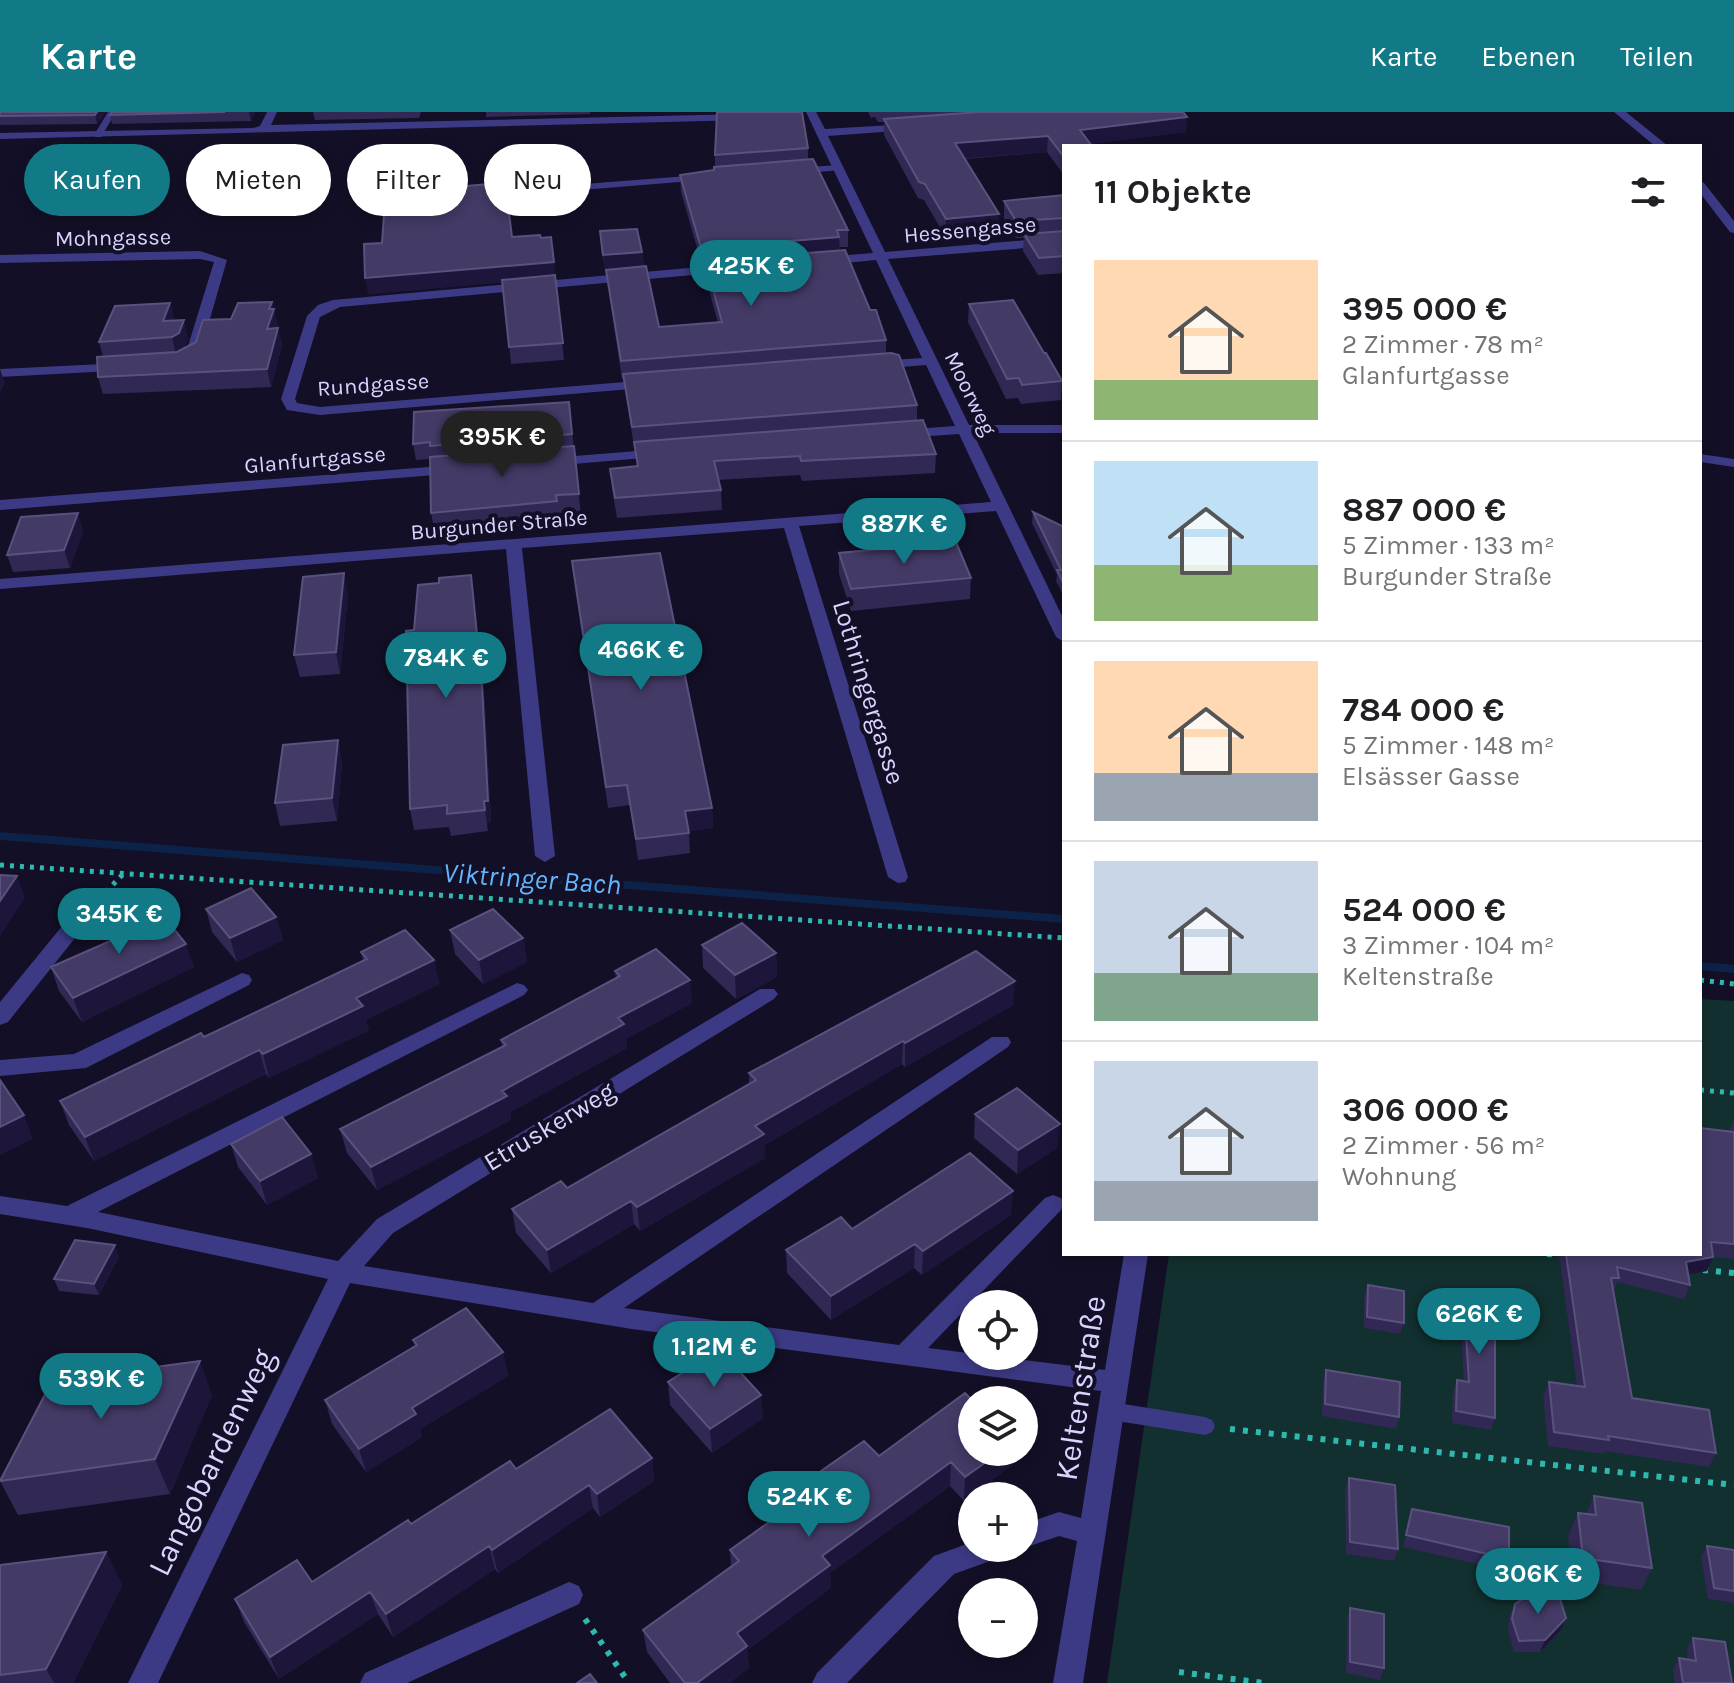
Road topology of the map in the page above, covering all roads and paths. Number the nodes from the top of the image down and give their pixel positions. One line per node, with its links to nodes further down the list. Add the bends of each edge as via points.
1 (112, 112): 11 (lane)
2 (272, 112): 9 (street)
3 (1619, 112): 13 (street)
4 (807, 115): 10 (street, Moorweg)
5 (620, 116): 6 (street); 7 (street)
6 (753, 117)
7 (454, 118): 9 (street)
8 (929, 125): 10 (street)
9 (264, 128): 11 (street)
10 (821, 133): 14 (street, Moorweg)
11 (98, 135): 12 (street)
12 (0, 136)
13 (1659, 144)
14 (838, 168): 15 (lane); 21 (street, Moorweg)
15 (777, 173)
16 (716, 177): 17 (lane)
17 (591, 187)
18 (1702, 188): 19 (street)
19 (1734, 229)
20 (1062, 241): 21 (street, Hessengasse)
21 (879, 256): 23 (street); 26 (street, Moorweg)
22 (0, 259): 25 (street, Mohngasse, via 200,255 221,260)
23 (815, 262)
24 (752, 267): 30 (street, Rundgasse, via 338,303 314,316 288,399 292,407 320,411)
25 (192, 355)
26 (931, 361): 27 (street); 31 (street, Moorweg)
27 (868, 366)
28 (132, 367): 29 (street)
29 (0, 373)
30 (665, 383)
31 (964, 428): 32 (street); 33 (street); 40 (street, Moorweg)
32 (1062, 429)
33 (885, 435)
34 (679, 452): 36 (street)
35 (1702, 458): 37 (street)
36 (536, 463)
37 (1734, 463)
38 (473, 469): 39 (street, Glanfurtgasse)
39 (0, 505)
40 (1002, 506): 41 (street, Burgunder Straße); 44 (street, Moorweg)
41 (790, 522): 42 (street, Burgunder Straße); 47 (street, Lothringergasse)
42 (514, 545): 43 (street, Burgunder Straße); 45 (street)
43 (0, 584)
44 (1062, 633)
45 (545, 856)
46 (0, 865): 49 (path)
47 (898, 877)
48 (88, 908): 55 (street)
49 (1062, 938)
50 (242, 980): 57 (street, via 78,1062)
51 (1702, 980): 52 (path)
52 (1734, 984)
53 (517, 990): 62 (street)
54 (767, 994): 67 (street, Etruskerweg, via 385,1226)
55 (0, 1017)
56 (1000, 1042): 69 (street)
57 (0, 1068)
58 (1702, 1090): 59 (path)
59 (1734, 1093)
60 (1053, 1204): 70 (street)
61 (1, 1208): 62 (street)
62 (73, 1214): 67 (street)
63 (1136, 1256): 71 (street, Keltenstraße)
64 (1568, 1256): 65 (path)
65 (1578, 1257)
66 (1687, 1268): 68 (path)
67 (343, 1272): 69 (street); 80 (street, Langobardenweg)
68 (1734, 1273)
69 (597, 1313): 70 (street)
70 (904, 1356): 71 (street)
71 (1115, 1382): 72 (street, Keltenstraße)
72 (1111, 1411): 73 (lane); 76 (street, Keltenstraße)
73 (1205, 1426): 74 (path)
74 (1734, 1485)
75 (1038, 1531): 76 (street, via 1059,1524)
76 (1091, 1533): 84 (street, Keltenstraße)
77 (958, 1560): 83 (street, via 944,1565)
78 (569, 1595): 81 (street); 82 (path)
79 (1179, 1672): 85 (path)
80 (143, 1683)
81 (375, 1683)
82 (629, 1683)
83 (827, 1683)
84 (1068, 1683)
85 (1264, 1683)

